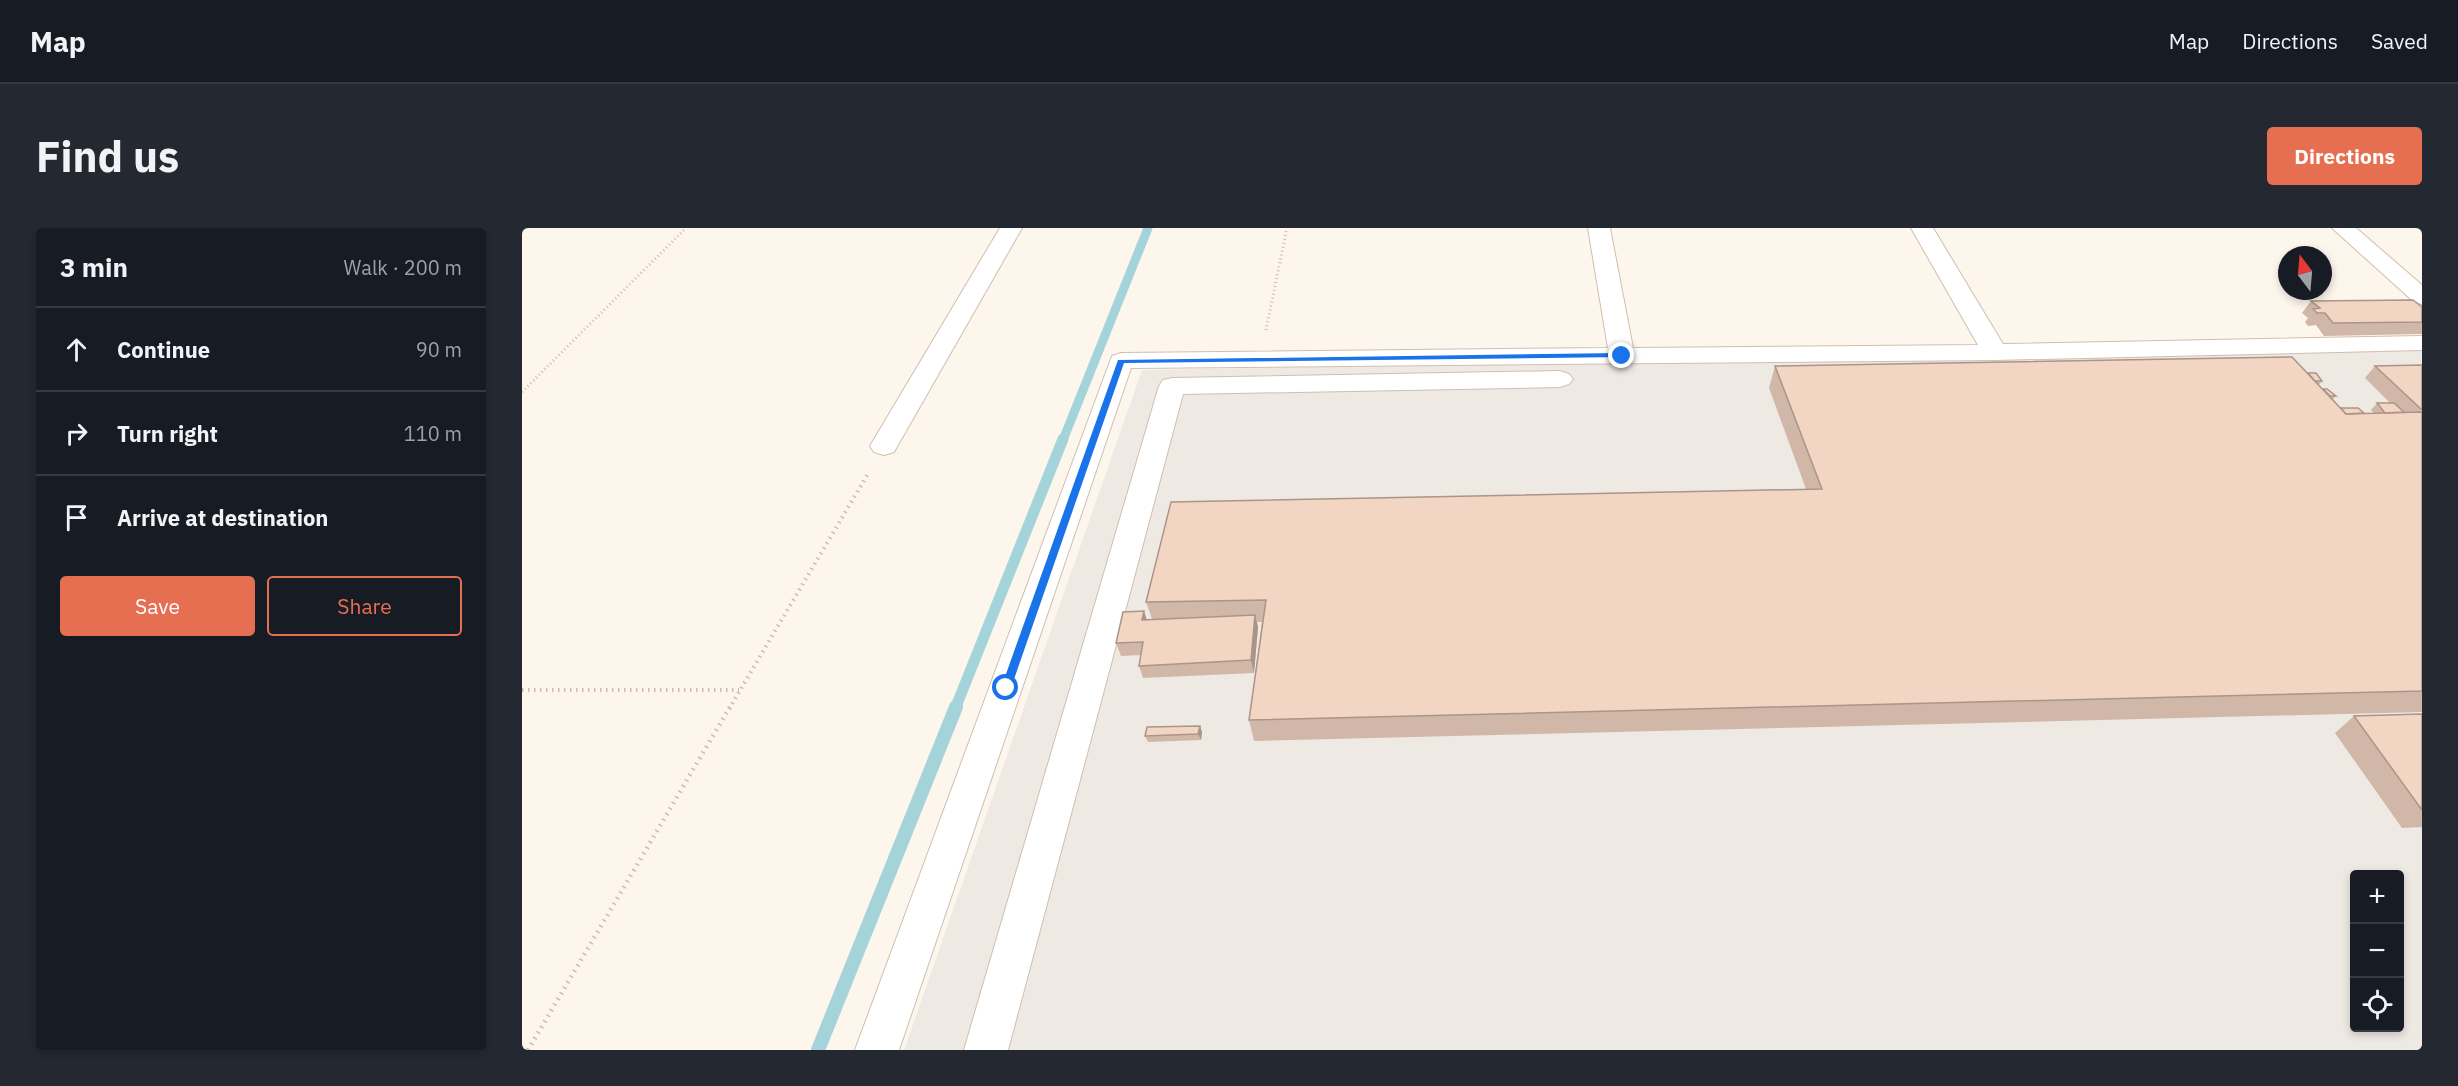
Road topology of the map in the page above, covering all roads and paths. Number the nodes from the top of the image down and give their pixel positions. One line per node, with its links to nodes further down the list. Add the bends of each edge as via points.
1 (686, 228): 13 (path)
2 (1011, 228): 14 (street)
3 (1287, 228): 11 (path)
4 (1599, 228): 10 (street)
5 (1922, 228): 9 (street)
6 (2343, 228): 7 (street)
7 (2422, 297)
8 (2422, 343): 9 (street)
9 (1995, 352): 10 (street)
10 (1622, 356): 11 (street)
11 (1260, 359): 18 (street, via 1121,361)
12 (2422, 364): 19 (street, via 1172,386)
13 (522, 392)
14 (884, 446): 16 (path)
15 (522, 690): 16 (path)
16 (739, 690): 17 (path)
17 (528, 1050)
18 (877, 1050)
19 (986, 1050)

